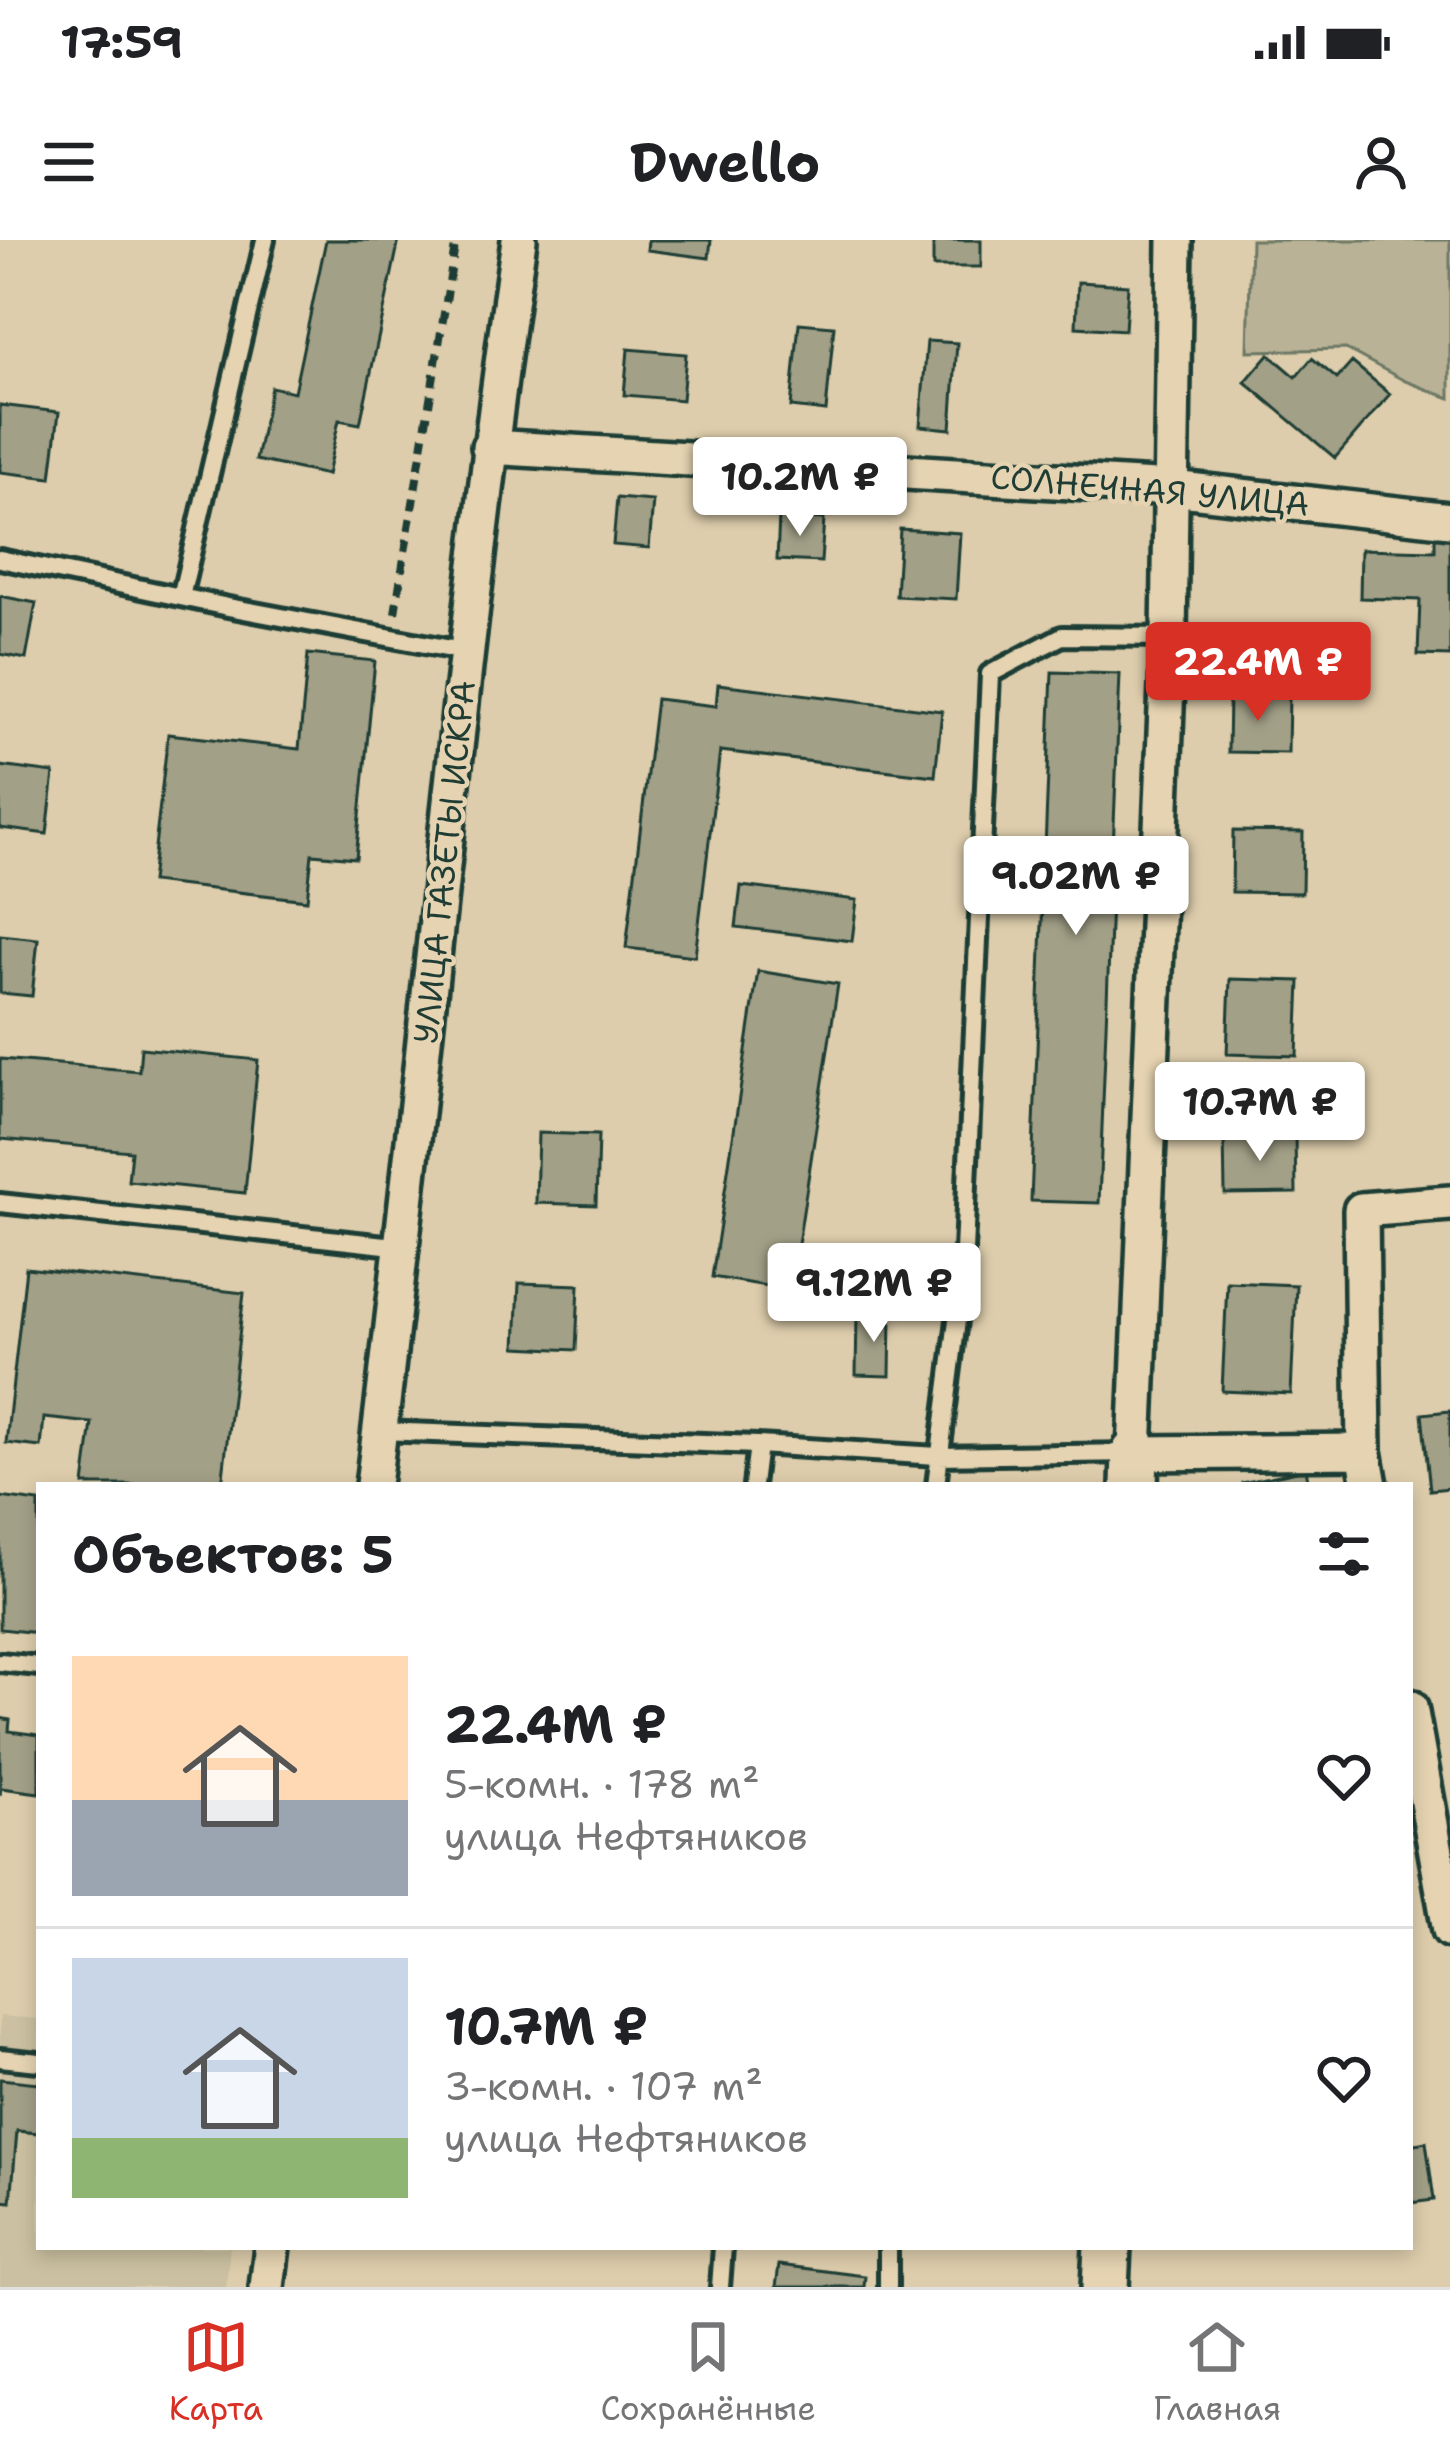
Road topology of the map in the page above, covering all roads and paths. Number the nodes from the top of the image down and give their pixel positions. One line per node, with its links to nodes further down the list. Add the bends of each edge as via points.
1 (266, 240): 9 (lane)
2 (456, 240): 11 (path)
3 (519, 240): 5 (street, УЛИЦА ГАЗЕТЫ ИСКРА)
4 (1175, 240): 6 (street)
5 (489, 447): 6 (street, СОЛНЕЧНАЯ УЛИЦА); 12 (street, УЛИЦА ГАЗЕТЫ ИСКРА)
6 (1172, 488): 7 (street, СОЛНЕЧНАЯ УЛИЦА); 10 (street)
7 (1450, 520)
8 (0, 560): 9 (lane)
9 (182, 597): 11 (lane)
10 (1168, 637): 18 (lane, via 1062,635 990,674 963,1274); 20 (street)
11 (391, 638): 12 (lane)
12 (467, 652): 15 (street, УЛИЦА ГАЗЕТЫ ИСКРА)
13 (0, 1203): 15 (lane)
14 (1450, 1203): 19 (street, via 1361,1210)
15 (403, 1247): 16 (street, УЛИЦА ГАЗЕТЫ ИСКРА)
16 (380, 1431): 17 (lane); 21 (street, УЛИЦА ГАЗЕТЫ ИСКРА)
17 (758, 1445): 18 (lane); 22 (lane)
18 (938, 1456): 20 (lane); 23 (lane)
19 (1367, 1468): 20 (street)
20 (1135, 1469)
21 (373, 1482)
22 (754, 1482)
23 (936, 1482)
24 (0, 1662): 25 (lane)
25 (36, 1666)
26 (1413, 1724): 27 (street)
27 (1450, 1930)
28 (0, 2058): 29 (lane)
29 (36, 2062)
30 (272, 2250): 34 (street)
31 (723, 2250): 35 (lane)
32 (888, 2250): 36 (lane)
33 (1107, 2250): 37 (street)
34 (267, 2287)
35 (720, 2287)
36 (888, 2287)
37 (1106, 2287)

